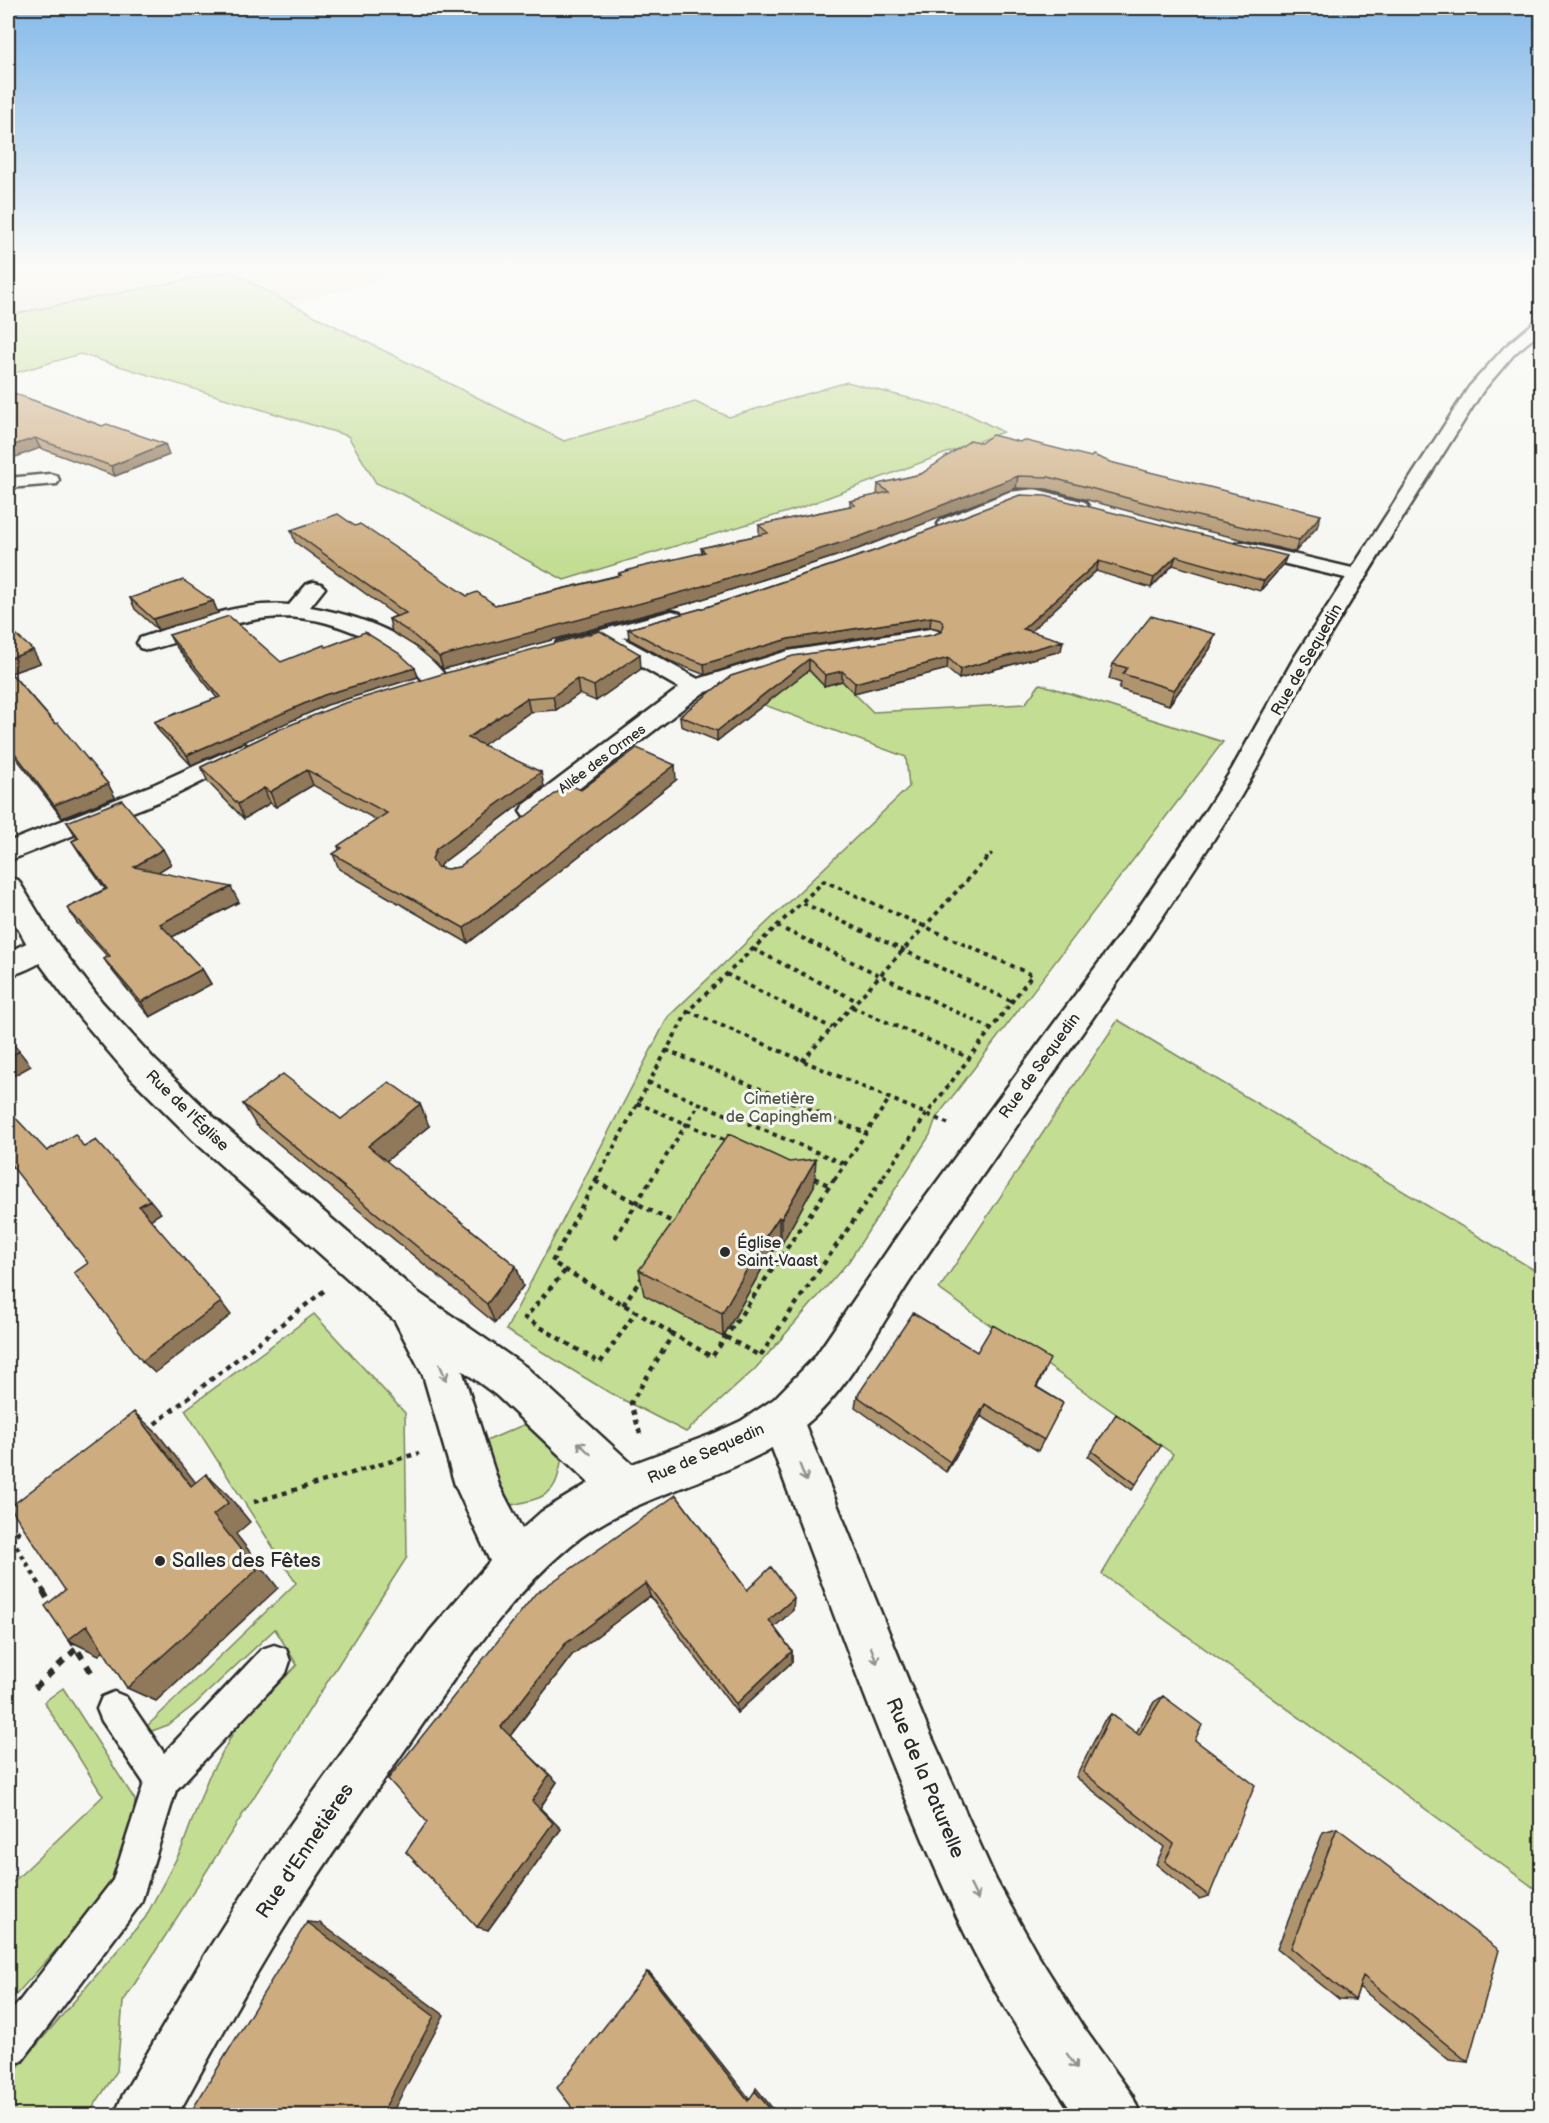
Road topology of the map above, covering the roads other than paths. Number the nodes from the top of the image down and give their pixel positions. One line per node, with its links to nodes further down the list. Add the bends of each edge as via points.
1 (1496, 366): 7 (street, Rue de Sequedin, via 1438,446)
2 (50, 480): 3 (street)
3 (8, 483)
4 (1103, 513): 5 (street, via 1046,497 1016,496)
5 (932, 530)
6 (1224, 543): 7 (street)
7 (1359, 575): 24 (street, Rue de Sequedin, via 1305,658 1245,769 1139,929 918,1236 829,1371)
8 (314, 588): 9 (street)
9 (295, 612): 13 (street, via 254,612); 15 (street, via 352,624 387,638 416,658 427,684)
10 (689, 613): 11 (street)
11 (606, 636): 14 (street); 16 (street, via 630,654)
12 (930, 636): 16 (street, Allée des Ormes, via 788,658)
13 (148, 643)
14 (545, 653)
15 (460, 675)
16 (695, 688): 18 (street, Allée des Ormes)
17 (265, 742): 19 (street, via 164,790)
18 (517, 823)
19 (8, 852)
20 (8, 887): 21 (street, Rue de l'Église)
21 (43, 946): 22 (street); 23 (street, Rue de l'Église, via 91,1010 143,1069 206,1131)
22 (8, 965)
23 (402, 1304): 25 (street, Rue de Sequedin, one-way to 23, via 511,1381); 26 (street, one-way to 26, via 423,1331 446,1375 473,1473 489,1513)
24 (782, 1419): 25 (street, Rue de Sequedin, via 743,1441); 32 (street, Rue de la Paturelle, one-way to 32, via 905,1735 977,1899 1019,1977)
25 (640, 1483): 26 (street, Rue d'Ennetières, via 568,1520)
26 (502, 1582): 31 (street, Rue d'Ennetières, via 405,1706 309,1841 254,1926)
27 (274, 1660): 29 (lane)
28 (114, 1709): 29 (lane)
29 (162, 1780): 30 (lane, via 128,1890)
30 (8, 2048)
31 (144, 2115)
32 (1111, 2115)

